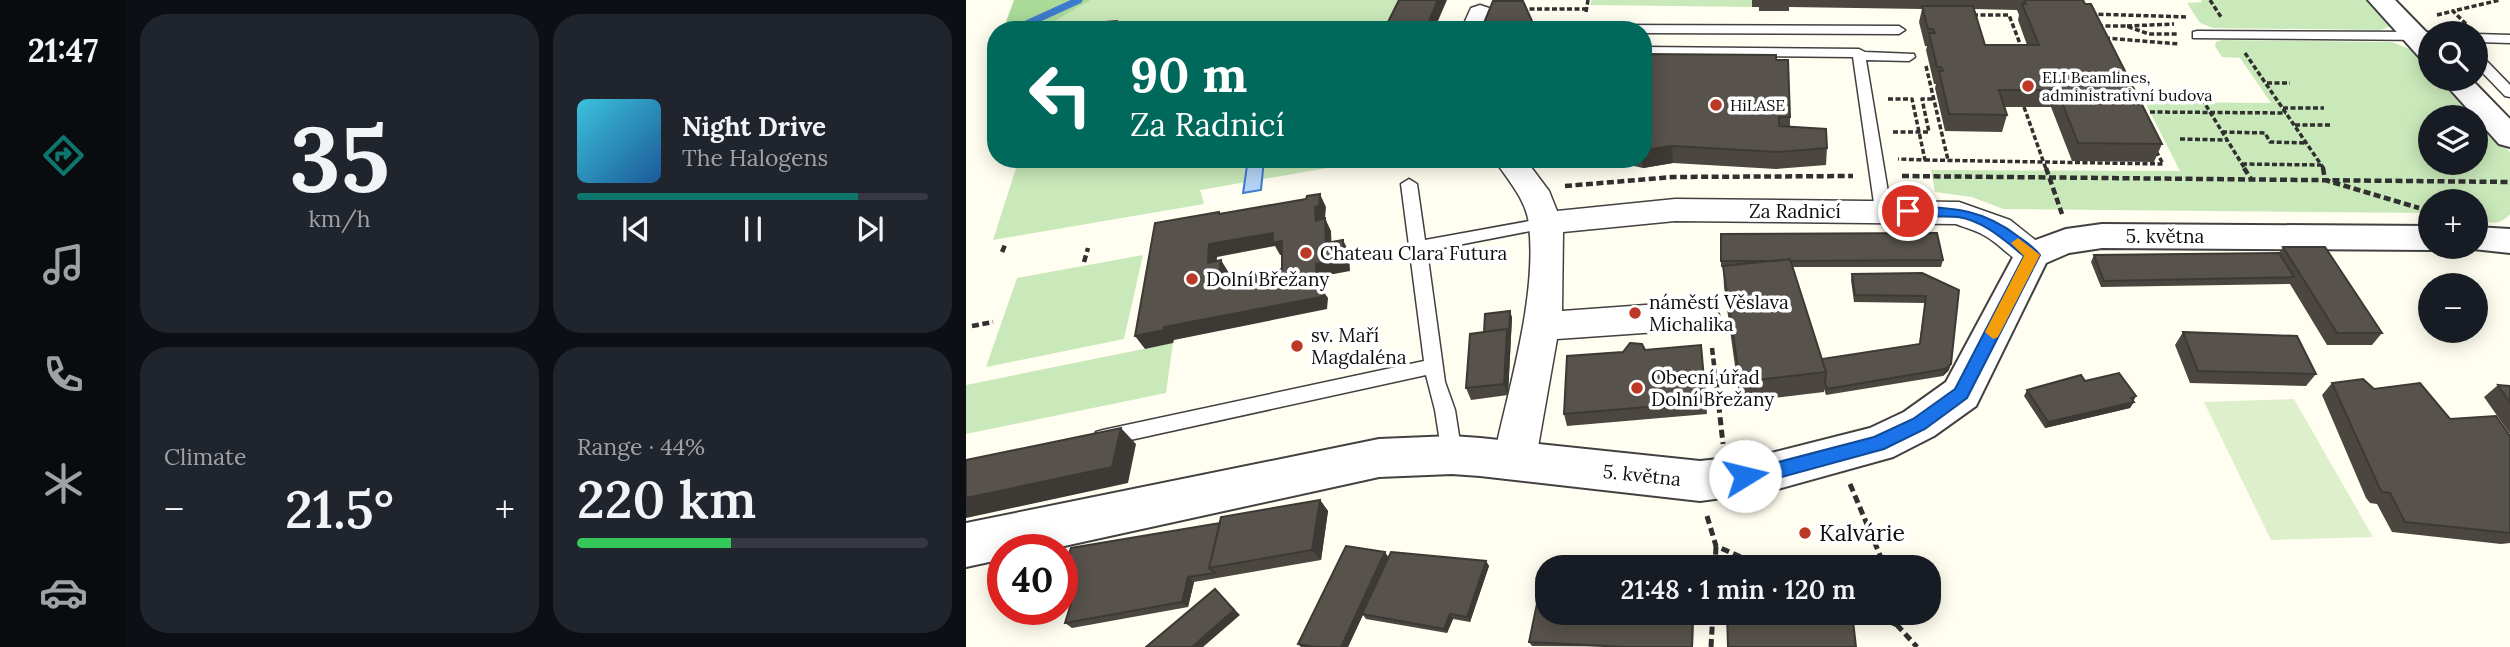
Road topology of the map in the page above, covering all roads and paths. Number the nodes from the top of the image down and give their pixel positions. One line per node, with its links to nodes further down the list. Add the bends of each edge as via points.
1 (2210, 0): 18 (path)
2 (2381, 0): 19 (street)
3 (2500, 0): 7 (path, via 2454,11)
4 (1586, 9): 6 (path, via 1519,9)
5 (2170, 17): 8 (path)
6 (1477, 21)
7 (2464, 21)
8 (2174, 23): 10 (path); 16 (path)
9 (1975, 25): 27 (path, via 1972,15 2008,15)
10 (2126, 26): 14 (path, via 2091,26); 15 (path)
11 (1652, 29): 12 (lane)
12 (1856, 30): 13 (lane); 26 (lane)
13 (1899, 30)
14 (2094, 32)
15 (2149, 34): 16 (path); 22 (path, via 2148,39)
16 (2180, 34): 22 (path, via 2185,41 2182,44 2149,44)
17 (2197, 35): 18 (lane)
18 (2234, 35): 24 (lane); 31 (path)
19 (2418, 35)
20 (2097, 38): 22 (path)
21 (2488, 38): 23 (lane)
22 (2138, 39)
23 (2510, 39)
24 (2418, 42)
25 (1652, 51): 26 (lane)
26 (1860, 55): 28 (lane); 35 (lane)
27 (2024, 55)
28 (1909, 57)
29 (1925, 63): 36 (path)
30 (2488, 70): 34 (lane)
31 (2266, 83): 32 (path); 40 (path)
32 (2290, 83)
33 (2466, 91): 47 (street)
34 (2510, 93)
35 (1866, 99): 45 (path, via 1912,99); 52 (lane)
36 (1933, 99): 45 (path, via 1922,99 1929,132); 54 (path)
37 (2202, 99): 42 (path)
38 (2024, 107): 55 (path)
39 (2324, 108): 40 (path)
40 (2285, 111): 42 (path); 43 (path)
41 (2150, 112): 42 (path)
42 (2210, 112): 46 (path)
43 (2294, 124): 44 (path); 51 (path)
44 (2331, 125)
45 (1919, 132): 53 (path)
46 (2222, 132): 49 (path); 51 (path, via 2265,133 2270,142)
47 (2510, 137)
48 (2180, 139): 49 (path)
49 (2227, 140): 56 (path)
50 (2151, 141): 55 (path, via 2163,164)
51 (2306, 143): 57 (path)
52 (1875, 159): 53 (path); 69 (lane)
53 (1925, 160): 54 (path)
54 (1948, 160): 55 (path)
55 (2043, 163): 61 (path)
56 (2241, 164): 57 (path); 62 (path)
57 (2322, 165): 63 (path)
58 (1516, 168): 66 (street)
59 (1865, 176): 66 (path, via 1625,178)
60 (1896, 176): 61 (path)
61 (2047, 177): 62 (path); 67 (path)
62 (2251, 179): 63 (path)
63 (2325, 180): 64 (path); 68 (path)
64 (2510, 182)
65 (1409, 184): 75 (lane)
66 (1533, 191): 70 (street)
67 (2056, 199)
68 (2418, 208)
69 (1882, 210): 70 (street, Za Radnicí, via 1675,210); 78 (street, Za Radnicí, via 1959,213 1980,219)
70 (1546, 223): 75 (lane); 82 (street, via 1546,299)
71 (2418, 238): 78 (street, 5. května, via 2102,236 2053,243)
72 (2488, 240): 73 (street)
73 (2510, 241)
74 (1005, 245): 77 (path)
75 (1418, 247): 84 (lane)
76 (1088, 248): 79 (path)
77 (1002, 252)
78 (2032, 255): 87 (street, 5. května, via 1961,394 1919,424 1878,444 1767,473 1700,481)
79 (1084, 262)
80 (993, 322): 81 (path)
81 (972, 326)
82 (1541, 326): 83 (street); 87 (street)
83 (1707, 331): 86 (path)
84 (1434, 366): 85 (lane); 88 (lane)
85 (1085, 441)
86 (1724, 450)
87 (1515, 454): 88 (street, 5. května)
88 (1452, 455): 91 (street, 5. května, via 1380,458)
89 (1847, 479): 95 (path)
90 (1704, 507): 92 (path)
91 (966, 545)
92 (1716, 546): 93 (path); 94 (path)
93 (1716, 555)
94 (1737, 555)
95 (1880, 555)
96 (1712, 625): 98 (path)
97 (1897, 625): 99 (path)
98 (1711, 647)
99 (1917, 647)

